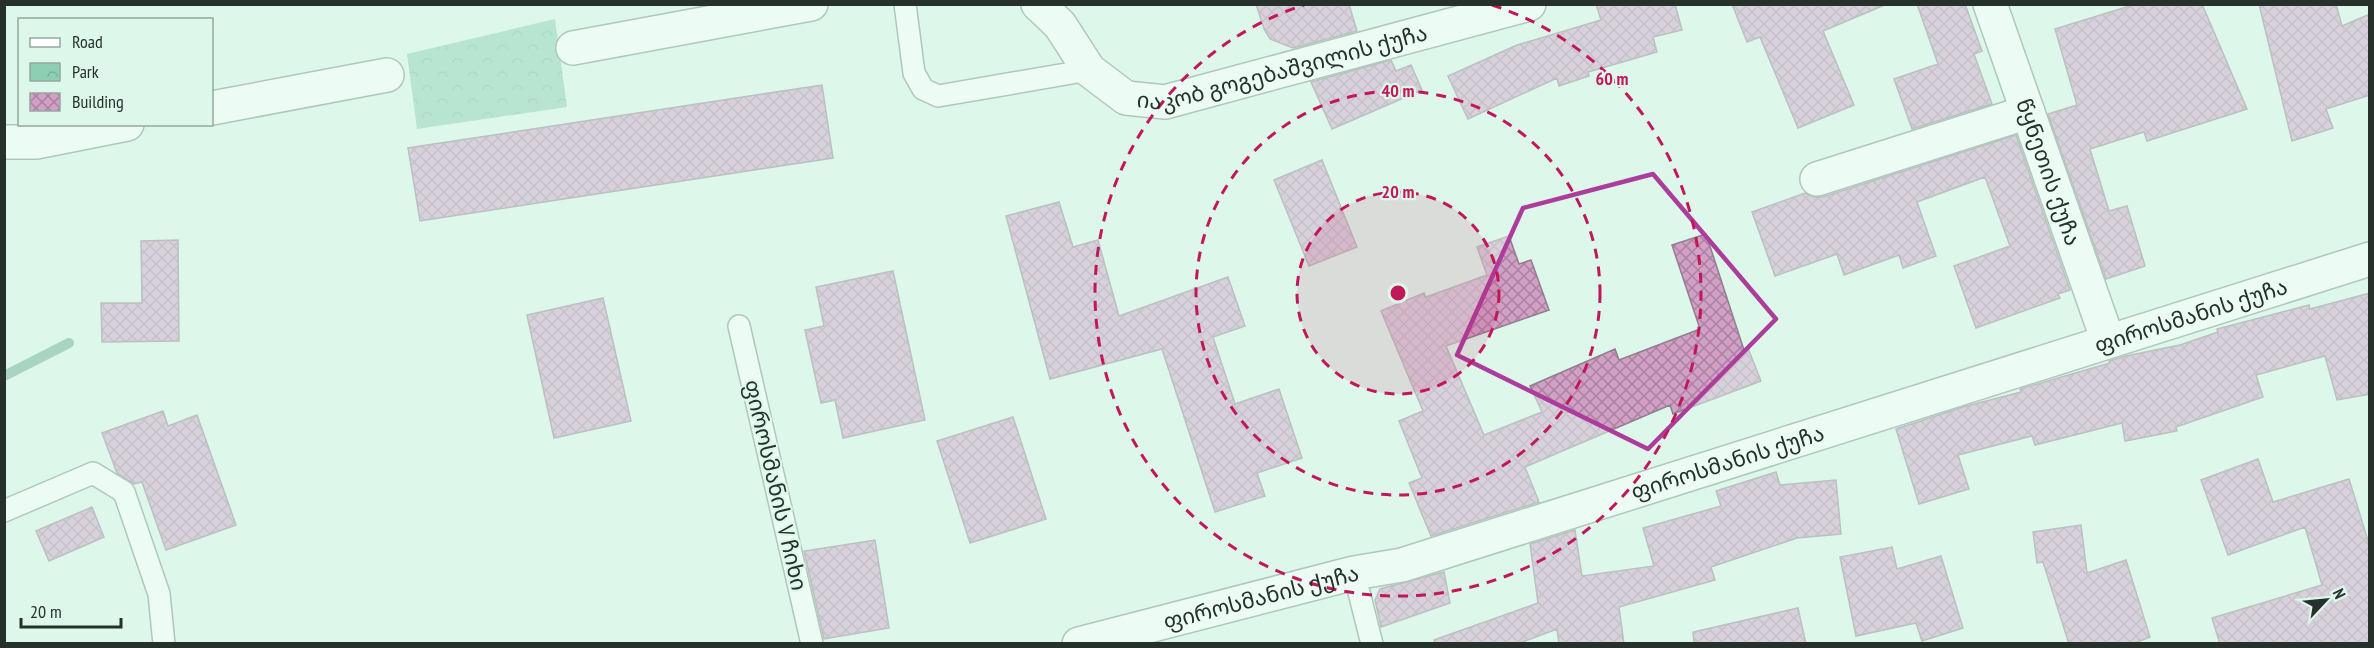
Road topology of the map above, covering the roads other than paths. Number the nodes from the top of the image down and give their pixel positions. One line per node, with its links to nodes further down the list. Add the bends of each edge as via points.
1 (811, 4): 6 (street)
2 (904, 4): 7 (lane, via 914,73 923,89 938,96)
3 (1038, 4): 7 (street, იაკობ გოგებაშვილის ქუჩა, via 1060,25)
4 (1529, 4): 7 (street, იაკობ გოგებაშვილის ქუჩა, via 1164,102 1126,98)
5 (1990, 4): 10 (street, წყნეთის ქუჩა)
6 (573, 48)
7 (1089, 70)
8 (387, 75): 9 (street)
9 (213, 108)
10 (2028, 112): 13 (street); 16 (street, წყნეთის ქუჩა)
11 (117, 126): 12 (street, via 36,142)
12 (4, 142)
13 (1817, 179)
14 (2370, 259): 16 (street, ფიროსმანის ქუჩა)
15 (739, 326): 21 (lane, ფიროსმანის V ჩიხი)
16 (2108, 342): 18 (street, ფიროსმანის ქუჩა, via 1402,565)
17 (4, 511): 20 (lane, via 93,473 124,492 159,594)
18 (1354, 573): 19 (street, ფიროსმანის ქუჩა); 23 (lane)
19 (1127, 638): 22 (street, ფიროსმანის ქუჩა)
20 (164, 644)
21 (812, 644)
22 (1079, 644)
23 (1372, 644)

